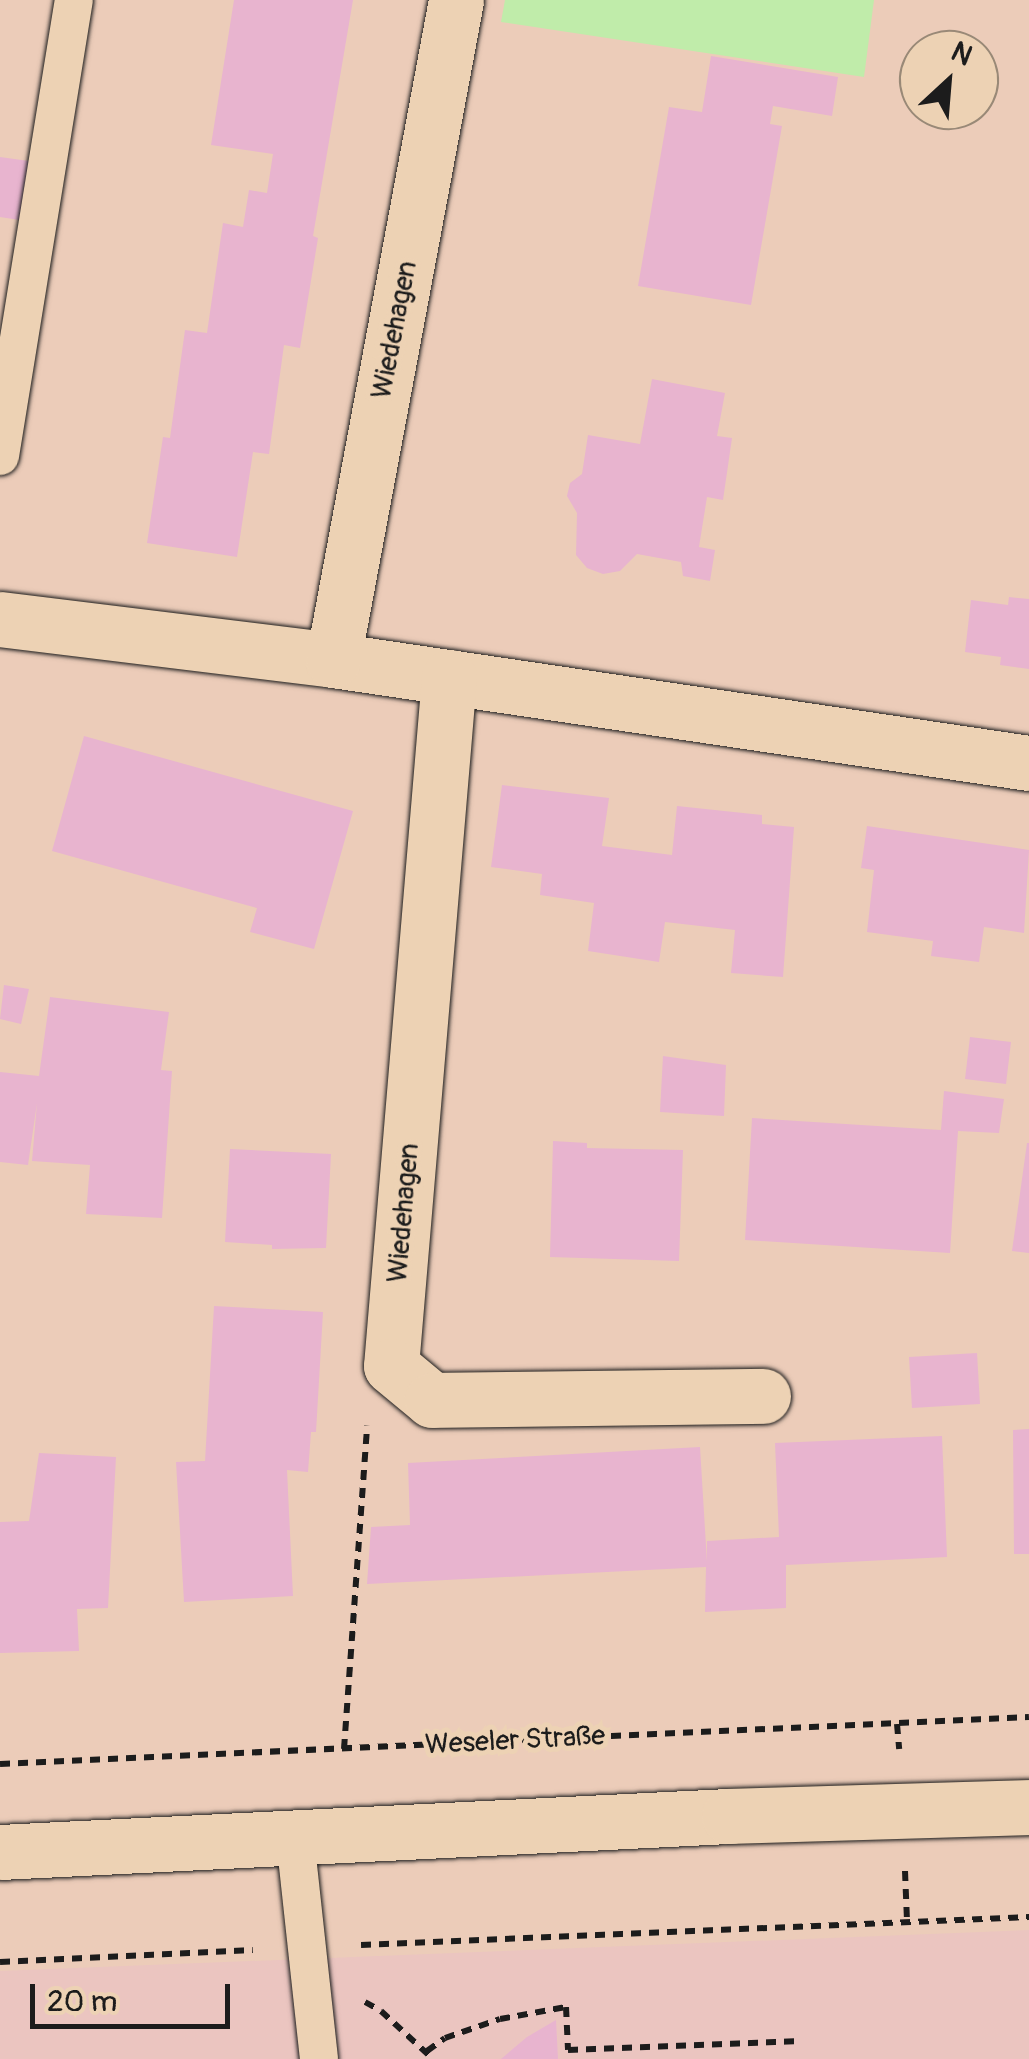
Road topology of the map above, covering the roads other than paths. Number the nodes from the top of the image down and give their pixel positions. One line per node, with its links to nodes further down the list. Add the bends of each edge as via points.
1 (74, 0): 3 (lane)
2 (456, 0): 5 (street, Wiedehagen)
3 (0, 456)
4 (0, 619): 5 (street)
5 (333, 660): 6 (street)
6 (449, 677): 7 (street); 8 (street, Wiedehagen, via 391,1366 432,1400)
7 (1029, 763)
8 (763, 1396)
9 (1029, 1807): 10 (street)
10 (296, 1838): 11 (street); 12 (lane)
11 (0, 1852)
12 (319, 2059)

